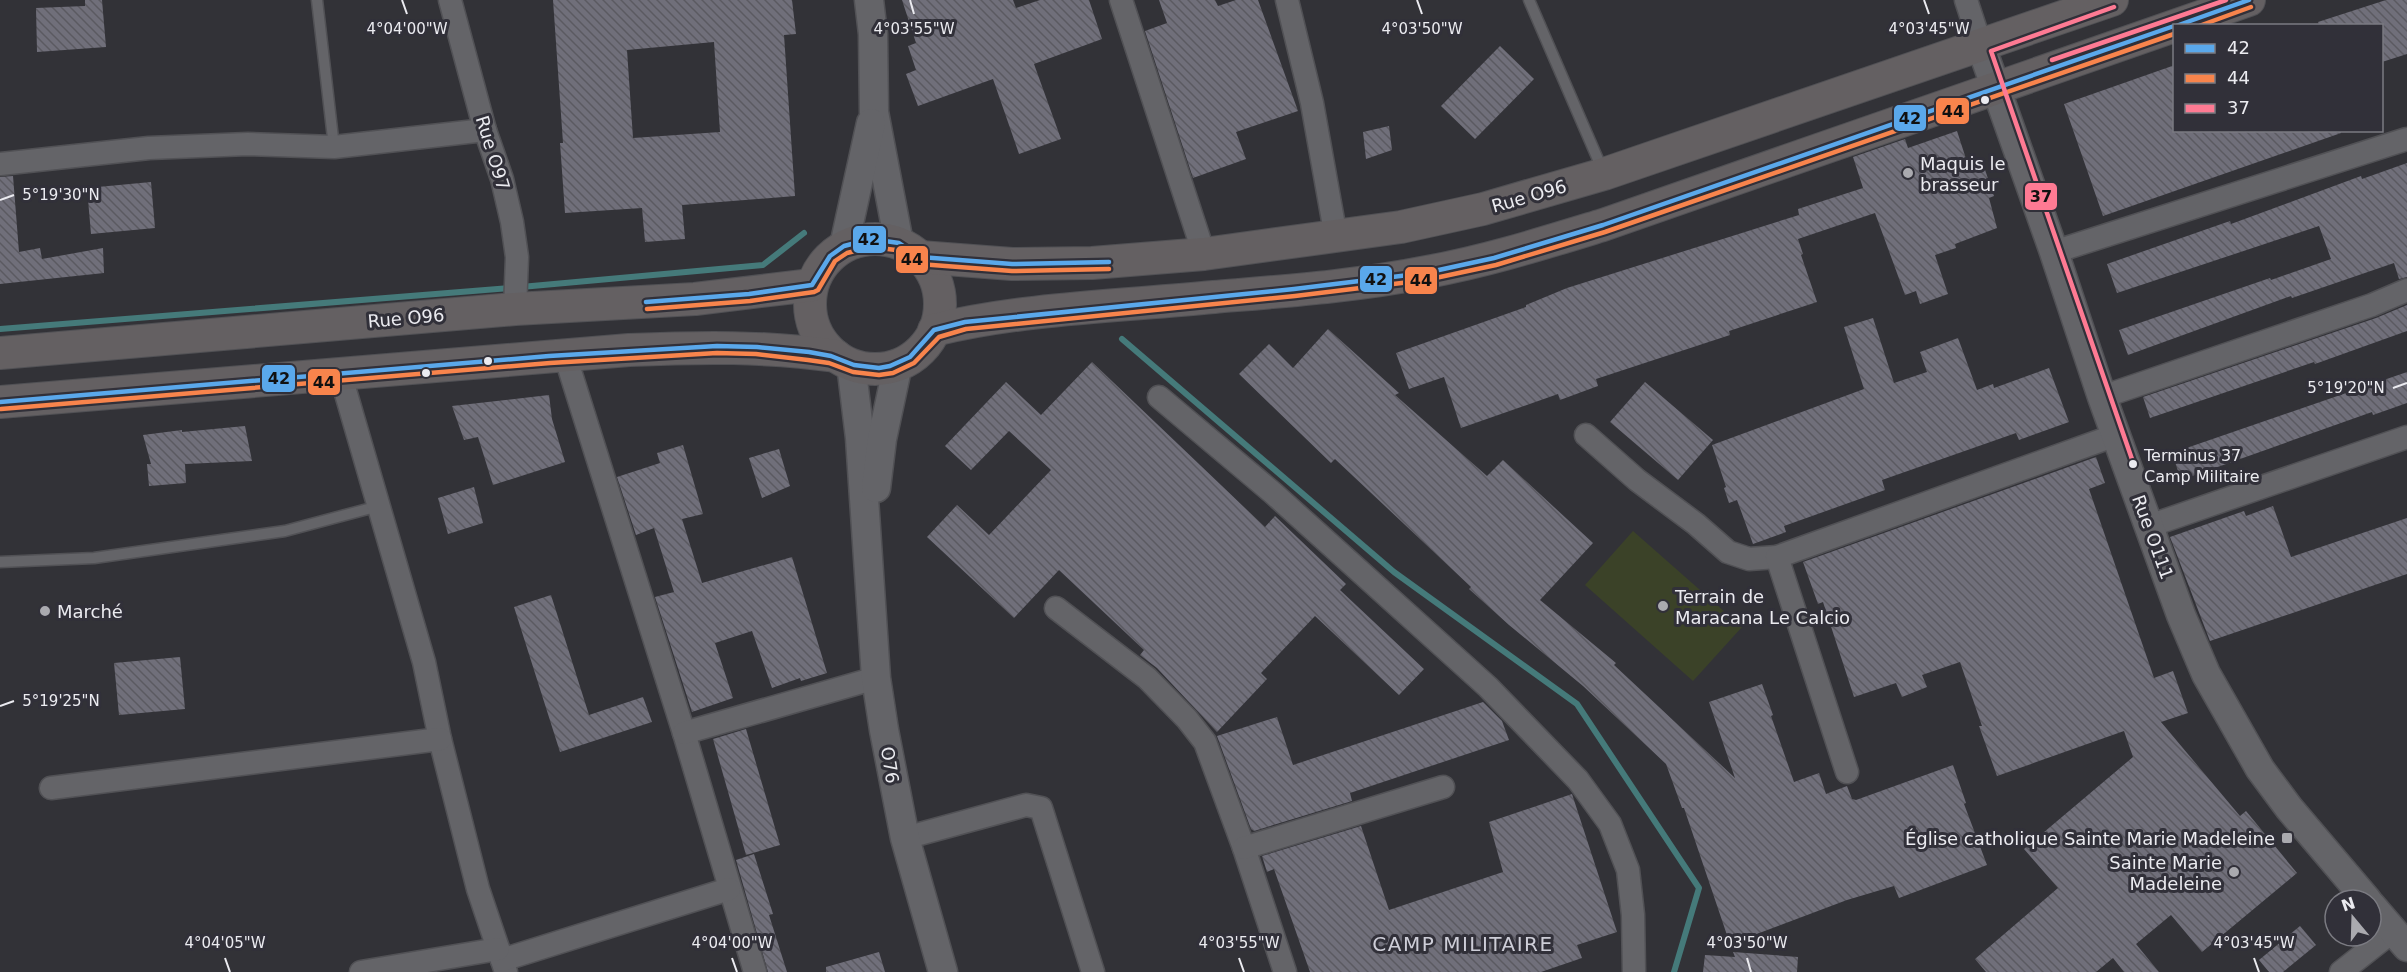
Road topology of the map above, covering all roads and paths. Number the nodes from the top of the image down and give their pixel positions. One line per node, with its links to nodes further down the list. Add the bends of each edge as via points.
1 (317, 0): 17 (lane)
2 (450, 0): 15 (street, Rue O97)
3 (869, 0): 14 (street)
4 (1121, 0): 24 (street)
5 (1287, 0): 20 (street, via 1312,103)
6 (1529, 0): 19 (lane)
7 (1965, 0): 12 (street, Rue O111)
8 (2112, 0): 12 (main road, Rue O96)
9 (2249, 0): 10 (main road)
10 (2179, 24)
11 (2173, 26): 13 (main road)
12 (1981, 46): 13 (street, Rue O111); 19 (main road, Rue O96)
13 (1994, 87): 23 (street, Rue O111); 28 (main road, via 1603,225 1494,258 1425,273 965,322)
14 (874, 112): 21 (street); 22 (street)
15 (485, 130): 17 (street); 27 (street, Rue O97, via 512,222 517,257)
16 (2407, 139): 23 (street)
17 (334, 147): 18 (street, via 248,144 149,148)
18 (0, 164)
19 (1604, 174): 20 (main road, Rue O96, via 1483,209)
20 (1336, 237): 24 (main road, Rue O96)
21 (844, 246): 22 (main road, via 871,239); 25 (main road, via 819,269)
22 (909, 250): 24 (main road, Rue O96, via 1012,264 1092,263); 28 (main road, via 930,269 937,283 939,315)
23 (2054, 252): 35 (street, Rue O111)
24 (1204, 254)
25 (812, 285): 27 (main road, Rue O96, via 706,298); 31 (main road, via 811,316 816,332)
26 (2407, 290): 35 (street)
27 (515, 309): 29 (main road, Rue O96)
28 (934, 330): 32 (main road, via 913,356)
29 (0, 353)
30 (565, 355): 31 (main road, via 720,346 790,350); 33 (main road); 47 (street)
31 (844, 360): 32 (main road, via 866,368); 42 (street, via 860,438)
32 (898, 364): 42 (street, via 882,440)
33 (340, 373): 36 (main road); 40 (street)
34 (1159, 397): 64 (street, via 1274,493 1462,664 1578,780 1610,824 1628,870)
35 (2102, 397): 38 (street, Rue O111)
36 (0, 402)
37 (1586, 435): 43 (street, via 1728,552 1749,560)
38 (2116, 435): 41 (street, Rue O111); 43 (street)
39 (2407, 437): 41 (street)
40 (379, 506): 44 (lane, via 285,531 94,558); 48 (street, via 424,662)
41 (2149, 526): 54 (street, Rue O111, via 2206,674 2236,730 2289,808)
42 (868, 553): 46 (street, O76)
43 (1777, 557): 49 (street)
44 (0, 562)
45 (1056, 608): 53 (street, via 1147,678 1205,742)
46 (876, 678): 47 (street); 52 (street, O76)
47 (684, 733): 55 (street)
48 (440, 739): 51 (street); 58 (street, via 478,889)
49 (1847, 772)
50 (1443, 787): 53 (street)
51 (51, 788)
52 (905, 838): 61 (street, O76); 62 (street, via 1026,805 1041,808)
53 (1244, 848): 63 (street)
54 (2357, 888)
55 (729, 890): 58 (street); 60 (street)
56 (2383, 919): 57 (street)
57 (2400, 939): 65 (street)
58 (502, 960): 59 (street)
59 (361, 972)
60 (755, 972)
61 (943, 972)
62 (1093, 972)
63 (1285, 972)
64 (1634, 972)
65 (2341, 972)

